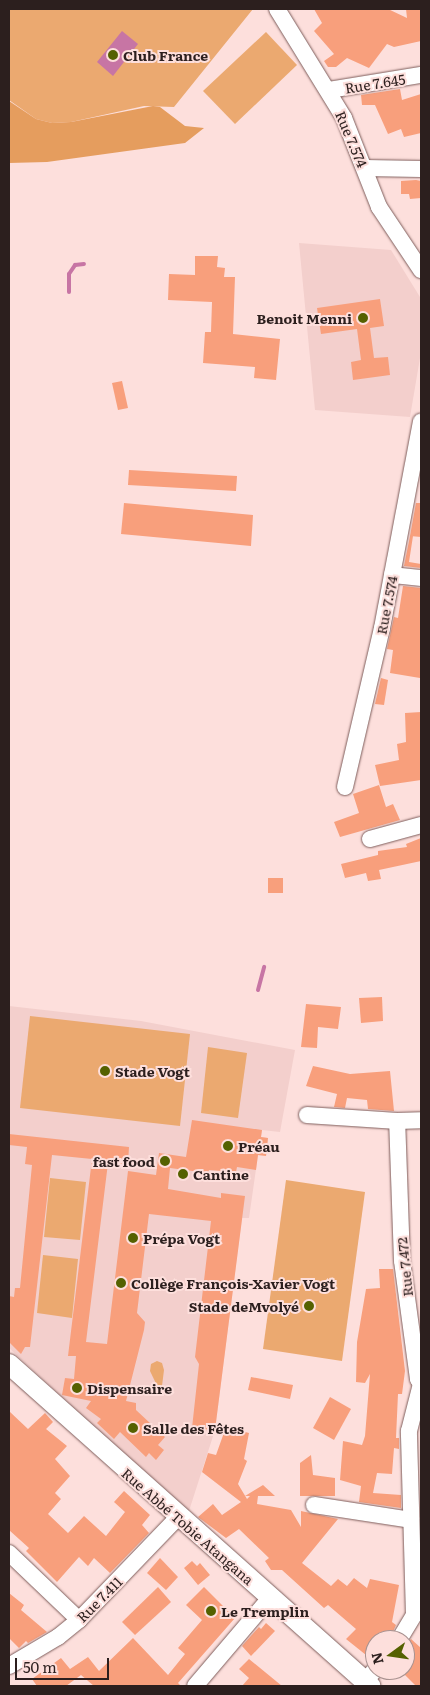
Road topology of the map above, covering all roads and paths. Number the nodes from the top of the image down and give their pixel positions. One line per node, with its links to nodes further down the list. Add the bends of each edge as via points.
1 (278, 9): 3 (street, Rue 7.574)
2 (421, 75): 3 (street, Rue 7.645)
3 (329, 90): 4 (street, Rue 7.574)
4 (365, 168): 5 (street); 6 (street, Rue 7.574, via 379,207)
5 (421, 169)
6 (421, 270)
7 (421, 422): 8 (street, Rue 7.574)
8 (417, 457): 9 (street, Rue 7.574)
9 (392, 574): 10 (street); 11 (street, Rue 7.574)
10 (421, 578)
11 (345, 787)
12 (421, 824): 13 (street)
13 (370, 839)
14 (307, 1114): 16 (street)
15 (421, 1120): 16 (street)
16 (397, 1121): 20 (street, Rue 7.472, via 402,1261 421,1384 408,1431)
17 (9, 1364): 19 (main road, Rue Abbé Tobie Atangana)
18 (314, 1505): 20 (street)
19 (178, 1517): 22 (main road, Rue Abbé Tobie Atangana); 23 (street, Rue 7.411)
20 (411, 1520): 24 (street, Rue 7.472, via 414,1615)
21 (9, 1554): 23 (street)
22 (270, 1598): 26 (main road, Rue Abbé Tobie Atangana); 27 (street)
23 (79, 1620): 25 (street, Rue 7.411, via 58,1637)
24 (405, 1630)
25 (9, 1666)
26 (365, 1675)
27 (195, 1686)

